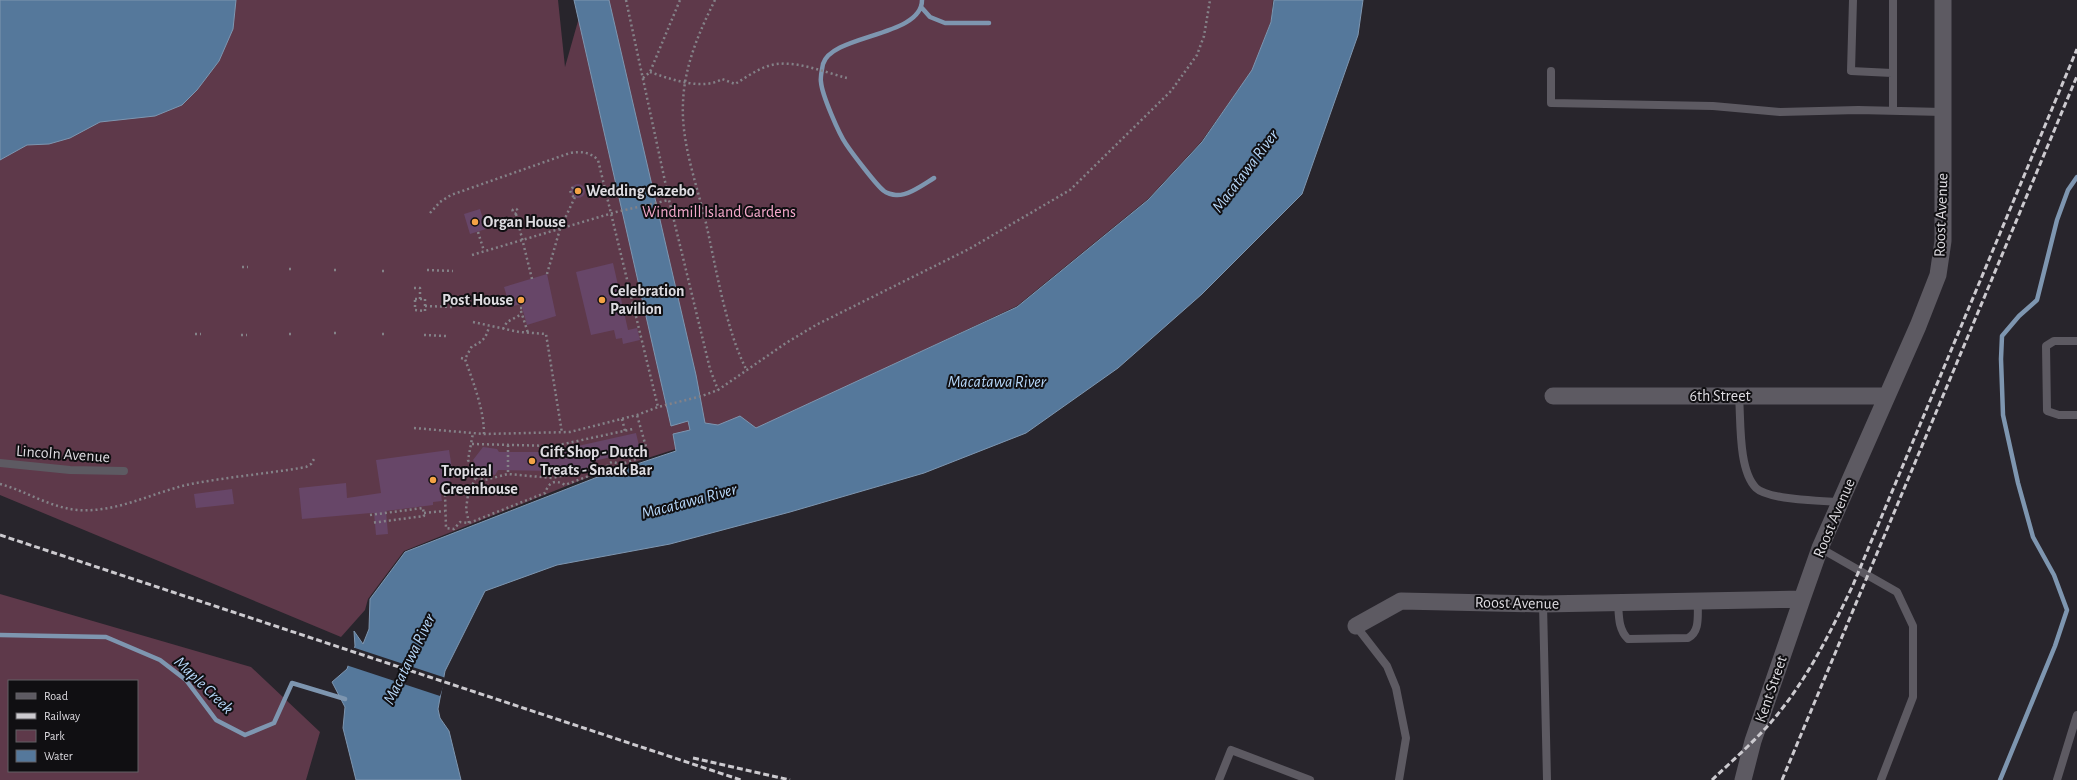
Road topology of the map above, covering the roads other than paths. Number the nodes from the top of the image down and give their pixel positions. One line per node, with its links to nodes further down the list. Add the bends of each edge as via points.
1 (1853, 0): 5 (lane, via 1851,71)
2 (1893, 0): 5 (lane)
3 (1943, 0): 7 (street, Roost Avenue)
4 (1551, 71): 6 (lane, via 1551,103 1713,106 1780,112)
5 (1892, 73): 6 (lane)
6 (1893, 110): 7 (lane)
7 (1943, 112): 11 (street, Roost Avenue, via 1943,241 1938,275)
8 (2077, 341): 12 (lane, via 2054,341 2046,346 2047,411 2059,415)
9 (1553, 396): 10 (street, 6th Street)
10 (1739, 396): 11 (street, 6th Street); 15 (lane, via 1744,458 1749,475 1757,488 1774,496)
11 (1887, 396): 15 (street, Roost Avenue)
12 (2077, 415)
13 (0, 463): 14 (lane, Lincoln Avenue, via 70,470)
14 (124, 471)
15 (1840, 502): 16 (street, Roost Avenue)
16 (1820, 548): 17 (street, Roost Avenue); 28 (lane, via 1897,592 1913,626 1913,697)
17 (1802, 599): 18 (street, Roost Avenue); 27 (street, Kent Street, via 1753,741)
18 (1698, 601): 19 (street, Roost Avenue); 19 (lane, via 1694,635 1688,638 1628,639 1622,633 1619,624)
19 (1618, 602): 20 (street, Roost Avenue)
20 (1543, 604): 21 (street, Roost Avenue, via 1401,601); 26 (lane)
21 (1356, 626): 25 (lane, via 1387,666 1396,688 1406,738)
22 (2077, 715): 29 (lane)
23 (1219, 780): 24 (lane, via 1231,750)
24 (1310, 780)
25 (1399, 780)
26 (1547, 780)
27 (1743, 780)
28 (1881, 780)
29 (2057, 780)

